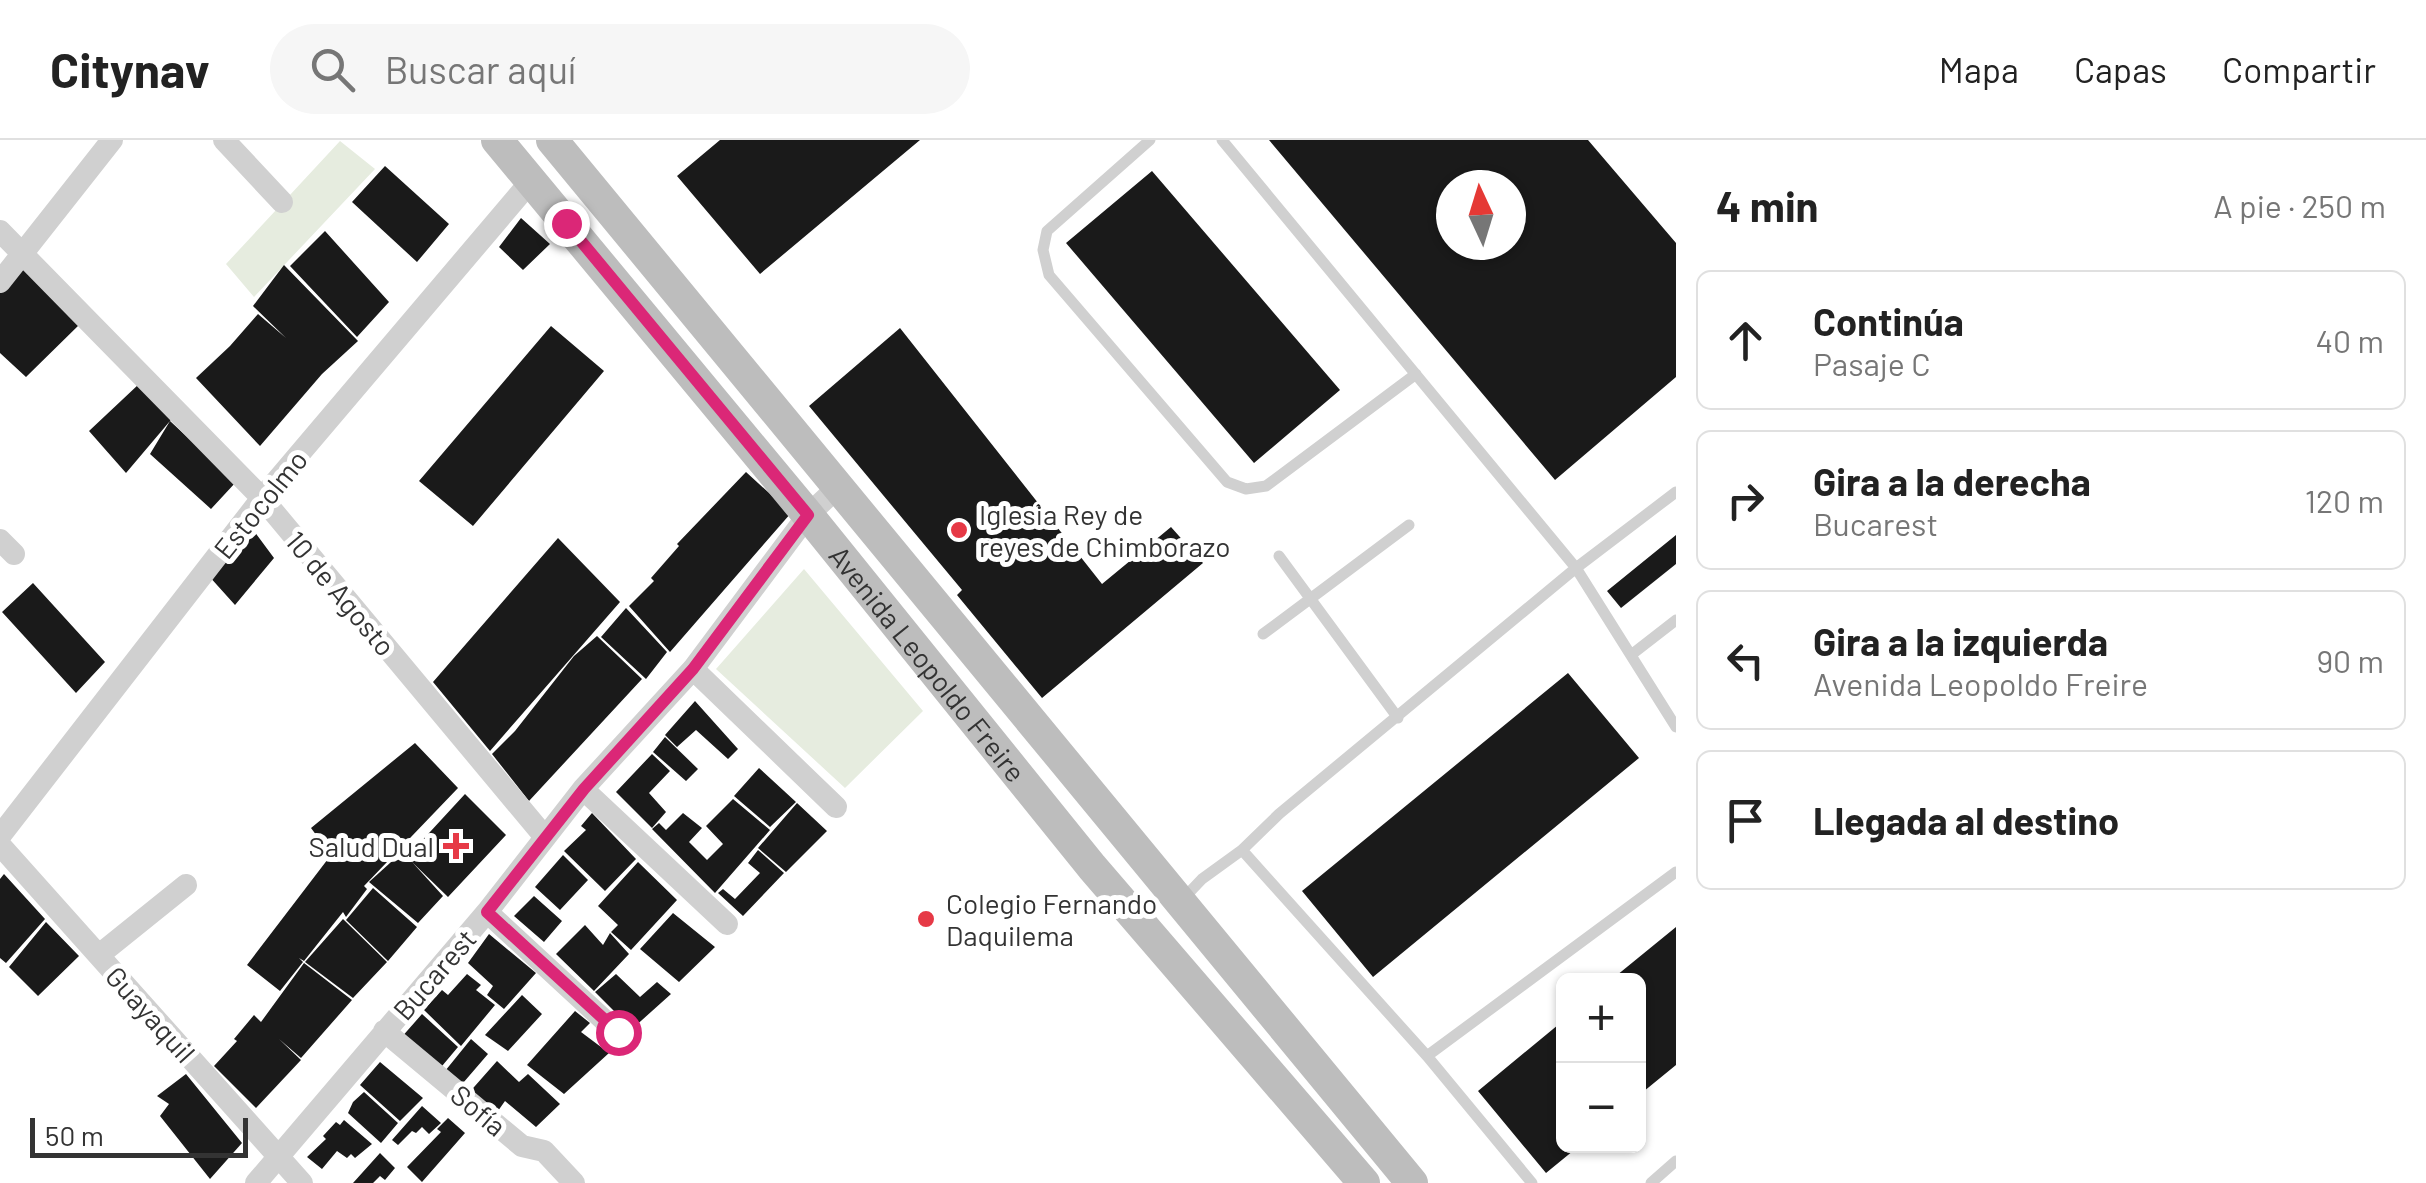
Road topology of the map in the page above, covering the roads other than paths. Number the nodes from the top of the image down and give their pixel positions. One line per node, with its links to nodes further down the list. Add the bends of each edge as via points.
1 (112, 140): 10 (street)
2 (224, 140): 8 (street)
3 (496, 140): 7 (main road, Avenida Leopoldo Freire)
4 (552, 140): 13 (main road, Avenida Leopoldo Freire)
5 (1150, 140): 12 (lane, via 1047,231 1049,275 1226,482 1266,486)
6 (1222, 140): 12 (lane)
7 (531, 181): 15 (street, Estocolmo); 16 (main road, Avenida Leopoldo Freire)
8 (282, 202)
9 (0, 231): 10 (street, 10 de Agosto)
10 (23, 255): 11 (street); 15 (street, 10 de Agosto)
11 (0, 282)
12 (1416, 374): 19 (lane)
13 (838, 486): 16 (street, Bucarest); 31 (main road, Avenida Leopoldo Freire)
14 (1676, 492): 19 (lane)
15 (262, 498): 29 (street, Estocolmo); 30 (street, 10 de Agosto)
16 (808, 515): 24 (street, Bucarest); 34 (main road, Avenida Leopoldo Freire)
17 (1409, 525): 20 (lane)
18 (1279, 556): 20 (lane)
19 (1576, 568): 23 (lane); 25 (lane)
20 (1311, 598): 22 (lane); 25 (lane)
21 (1676, 620): 23 (lane)
22 (1263, 634)
23 (1631, 655): 26 (lane)
24 (693, 669): 27 (street, Bucarest); 28 (street)
25 (1398, 718): 33 (lane)
26 (1676, 728)
27 (584, 789): 30 (street, Bucarest); 39 (street)
28 (836, 807)
29 (0, 836)
30 (544, 836): 38 (street, Bucarest)
31 (1126, 838): 34 (main road); 37 (main road, Avenida Leopoldo Freire)
32 (0, 845): 40 (street, Guayaquil)
33 (1242, 850): 37 (lane); 43 (lane)
34 (1092, 866): 49 (main road, Avenida Leopoldo Freire)
35 (1676, 872): 43 (lane)
36 (186, 885): 40 (street)
37 (1180, 902): 50 (main road, Avenida Leopoldo Freire)
38 (487, 912): 41 (street, Bucarest); 42 (street)
39 (727, 924)
40 (99, 955): 44 (street, Guayaquil)
41 (384, 1031): 44 (street, Bucarest); 48 (street, Sofía, via 522,1146 544,1151)
42 (618, 1032)
43 (1427, 1056): 51 (lane)
44 (278, 1156): 46 (street, Bucarest); 47 (street, Guayaquil)
45 (1676, 1161): 52 (lane)
46 (256, 1183)
47 (302, 1183)
48 (574, 1183)
49 (1364, 1183)
50 (1412, 1183)
51 (1532, 1183)
52 (1651, 1183)

